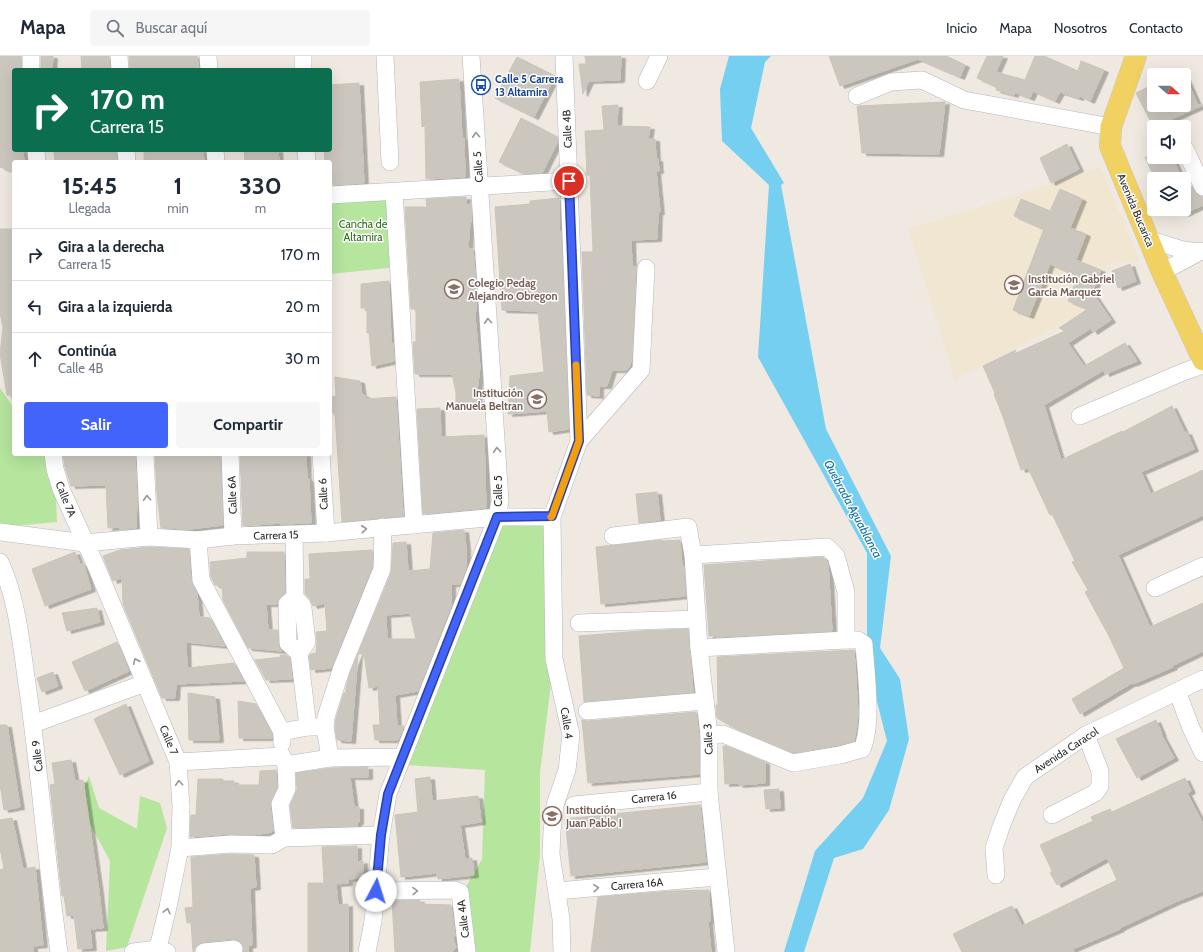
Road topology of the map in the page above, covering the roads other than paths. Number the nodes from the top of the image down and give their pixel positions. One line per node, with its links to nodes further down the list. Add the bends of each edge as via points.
1 (31, 56): 10 (street)
2 (119, 56): 11 (street)
3 (208, 56): 12 (street)
4 (303, 56): 13 (street)
5 (385, 56): 17 (street)
6 (471, 56): 20 (street, Calle 5, one-way to 6)
7 (564, 56): 19 (street, Calle 4B)
8 (659, 56): 14 (street)
9 (1136, 56): 16 (main road, Avenida Bucarica)
10 (31, 68)
11 (120, 68)
12 (209, 68)
13 (303, 68)
14 (646, 81)
15 (857, 96): 16 (street, via 891,82 922,80 964,100)
16 (1110, 127): 24 (main road, Avenida Bucarica, via 1110,146)
17 (390, 162)
18 (1191, 162): 21 (street)
19 (569, 181): 20 (street); 31 (street, Calle 4B)
20 (480, 187): 22 (street); 37 (street, Calle 5, one-way to 20, via 500,501)
21 (1203, 187)
22 (394, 192): 23 (street); 38 (street)
23 (332, 195)
24 (1148, 239): 25 (street, via 1183,250); 27 (main road, Avenida Bucarica)
25 (1201, 251): 27 (street)
26 (646, 268): 31 (street, via 641,370)
27 (1162, 272): 28 (main road, Avenida Bucarica)
28 (1203, 360)
29 (1203, 365): 30 (street)
30 (1080, 416)
31 (579, 441): 36 (street)
32 (53, 456): 47 (street, Calle 7A, via 61,489)
33 (145, 456): 45 (street, one-way to 33)
34 (230, 456): 43 (street, Calle 6A)
35 (321, 456): 41 (street, Calle 6)
36 (552, 516): 37 (street, Carrera 15); 81 (street, Calle 4, via 554,659 571,735 567,770 555,805 552,831 551,854)
37 (497, 517): 38 (street, Carrera 15); 68 (street, Calle 5)
38 (414, 526): 39 (street, Carrera 15)
39 (384, 527): 41 (street, Carrera 15, one-way to 39); 62 (street, via 382,569 341,670)
40 (0, 532): 47 (street, Carrera 15)
41 (326, 533): 42 (street, Carrera 15)
42 (294, 535): 43 (street, Carrera 15); 63 (street, via 295,597 302,604 307,642 300,653)
43 (234, 536): 46 (street, Carrera 15)
44 (613, 536): 48 (street, Calle 3, via 688,527)
45 (149, 537): 46 (street, Carrera 15); 47 (street, Carrera 15)
46 (198, 540): 64 (street, via 201,580)
47 (85, 543): 57 (street, Calle 7, one-way to 47)
48 (693, 554): 52 (street, Calle 3); 54 (street, via 827,547 836,556 846,592)
49 (0, 562): 61 (street, Calle 9, via 18,620)
50 (1203, 566): 51 (street)
51 (1154, 588)
52 (696, 619): 53 (street); 55 (street, Calle 3)
53 (579, 623)
54 (846, 640): 55 (street); 65 (street, via 858,640 864,644 868,703 866,740 862,749 793,763 723,734)
55 (699, 648): 59 (street, Calle 3)
56 (1203, 679): 58 (street, Avenida Caracol)
57 (145, 683): 61 (street); 71 (street, Calle 7)
58 (1177, 691): 66 (street, Avenida Caracol); 67 (street)
59 (705, 701): 60 (street); 65 (street, Calle 3)
60 (587, 711)
61 (33, 724): 82 (street, Calle 9)
62 (324, 726): 63 (street); 69 (street)
63 (308, 727): 64 (street)
64 (282, 732): 70 (street)
65 (709, 735): 72 (street, Calle 3)
66 (1086, 735): 74 (street, via 1100,771 1100,786 1096,793); 78 (street, Avenida Caracol, via 1025,777 1000,827 994,848)
67 (1203, 753)
68 (402, 757): 69 (street); 75 (street, Calle 5, via 388,794)
69 (330, 758): 70 (street)
70 (284, 761): 71 (street); 76 (street, via 287,789 280,804)
71 (178, 762): 77 (street, Calle 7, one-way to 71)
72 (709, 792): 73 (street, Carrera 16); 79 (street, Calle 3)
73 (574, 805)
74 (1052, 816)
75 (381, 835): 76 (street); 80 (street, Calle 5)
76 (284, 838): 77 (street, via 272,845 231,844)
77 (180, 848): 84 (street, Calle 7, one-way to 77)
78 (996, 875)
79 (717, 877): 81 (street, Carrera 16A, one-way to 79); 90 (street, Calle 3)
80 (376, 891): 87 (street, Calle 5); 88 (street, Calle 4A, one-way to 88, via 460,892)
81 (557, 891): 89 (street, Calle 4)
82 (60, 949)
83 (234, 949): 86 (street)
84 (161, 951): 85 (street)
85 (133, 952)
86 (204, 952)
87 (367, 952)
88 (467, 952)
89 (562, 952)
90 (726, 952)

